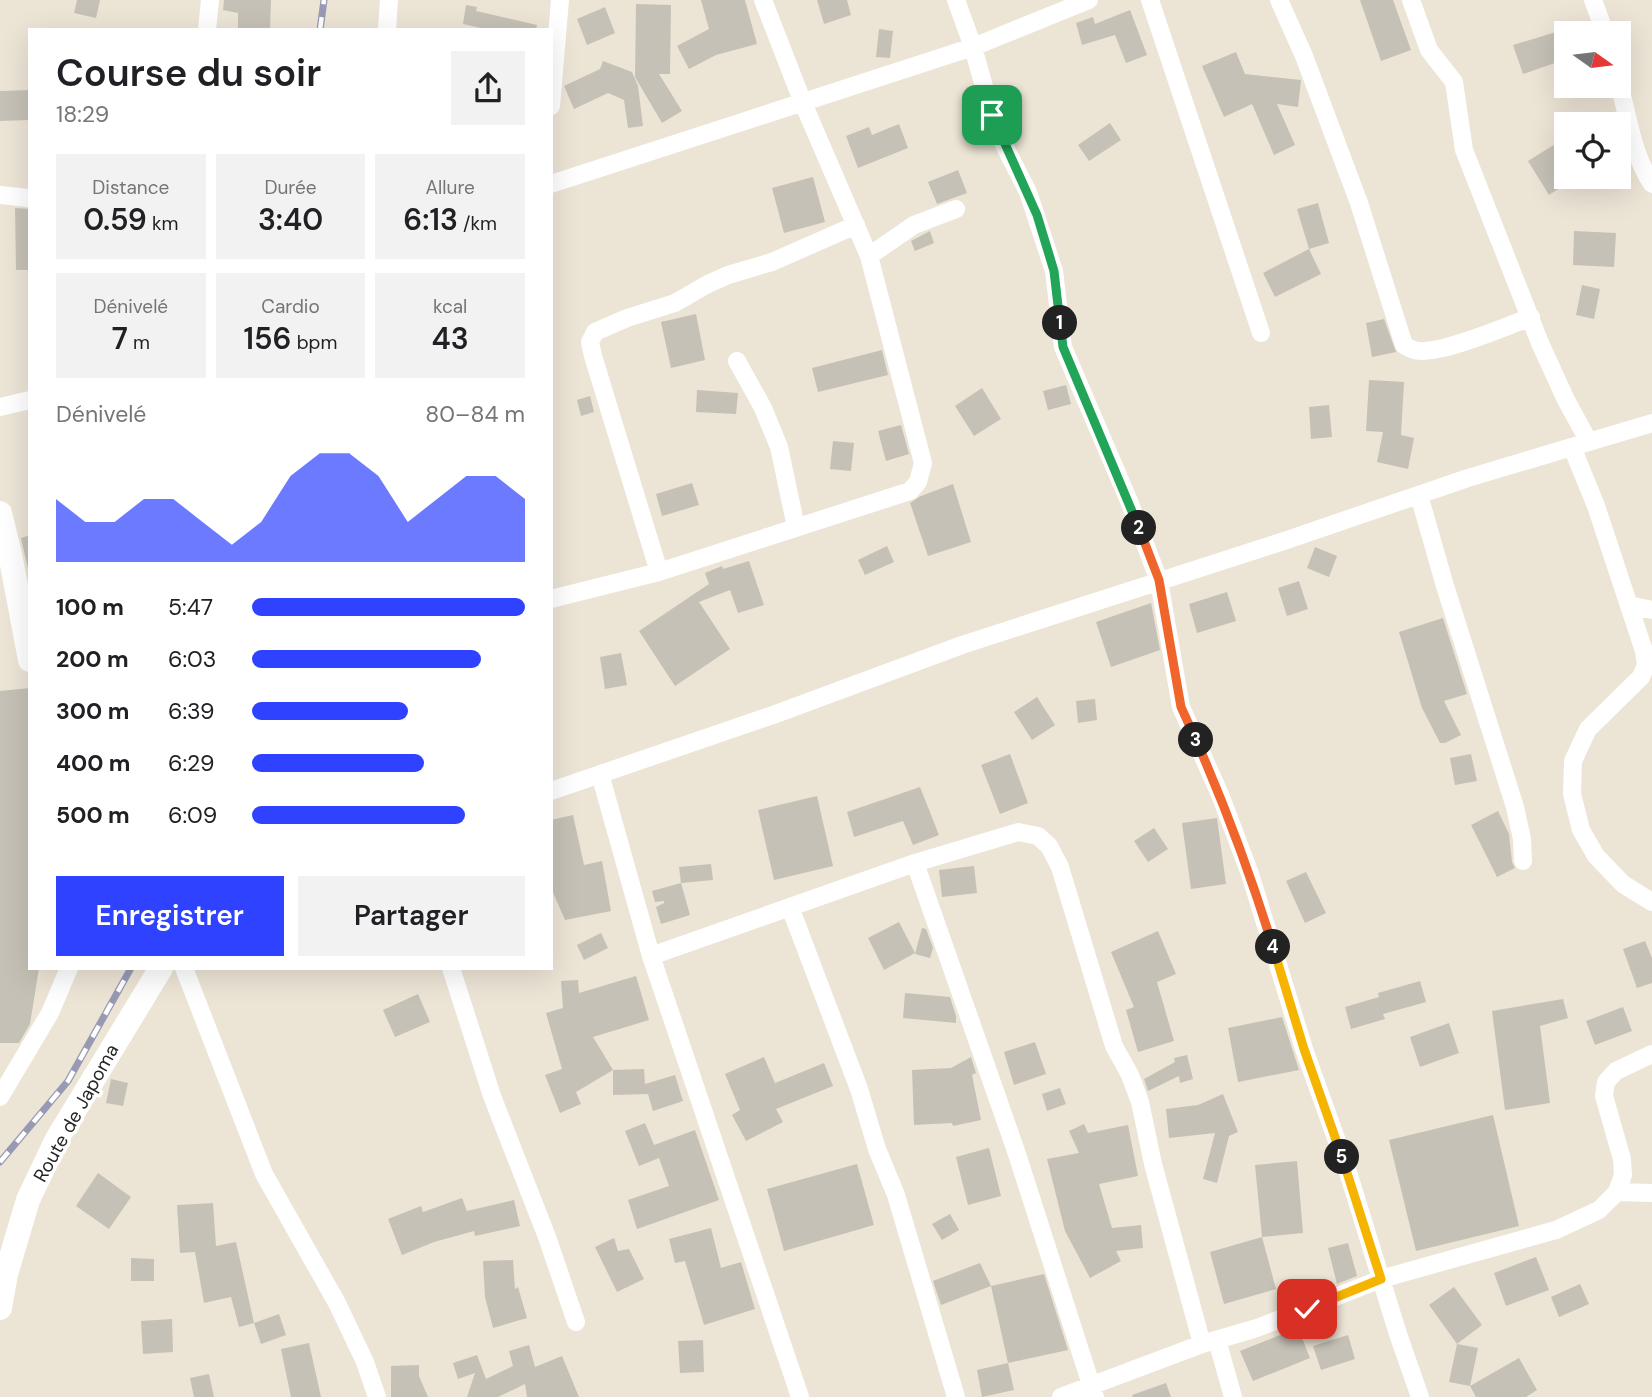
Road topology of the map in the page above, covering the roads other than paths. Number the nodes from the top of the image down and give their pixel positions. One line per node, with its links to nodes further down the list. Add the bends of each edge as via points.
1 (209, 0): 12 (street)
2 (389, 0): 13 (street)
3 (560, 0): 15 (street)
4 (763, 0): 17 (street)
5 (956, 0): 14 (street)
6 (1089, 0): 14 (street)
7 (1150, 0): 26 (street)
8 (1279, 0): 25 (street, via 1355,191 1404,345 1427,351)
9 (1411, 0): 25 (street, via 1429,50 1454,82 1464,150)
10 (1593, 0): 11 (street)
11 (1601, 21)
12 (207, 28)
13 (387, 28)
14 (973, 47): 17 (street); 38 (street, via 992,115 1028,192 1051,260 1063,347)
15 (553, 82)
16 (1623, 98): 19 (street)
17 (803, 103): 18 (street); 23 (street)
18 (553, 183)
19 (1652, 184)
20 (0, 195): 21 (street)
21 (28, 198)
22 (956, 209): 24 (street, via 914,225)
23 (856, 225): 24 (street); 37 (street, via 708,284 675,303 595,332 590,342 593,356)
24 (869, 256): 35 (street, via 923,463 918,482 910,491)
25 (1531, 317): 31 (street, via 1566,400)
26 (1261, 333)
27 (737, 361): 35 (street, via 779,447)
28 (28, 400): 29 (street)
29 (0, 407)
30 (1652, 423): 31 (street)
31 (1590, 442): 32 (street)
32 (1572, 447): 33 (street); 40 (street)
33 (1419, 495): 38 (street); 45 (street, via 1515,807)
34 (0, 513): 36 (street)
35 (796, 527): 37 (street)
36 (5, 556): 42 (street)
37 (659, 572): 39 (street)
38 (1159, 580): 43 (street); 58 (street, via 1181,707 1250,874)
39 (553, 598)
40 (1629, 605): 41 (street); 47 (street, via 1646,665 1641,677 1588,729 1573,761 1572,794 1581,830 1596,856 1623,884)
41 (1652, 610)
42 (28, 652)
43 (600, 774): 44 (street); 49 (street)
44 (553, 790)
45 (1523, 861)
46 (915, 863): 48 (street); 61 (street, via 1018,832 1038,835 1049,846 1060,867 1114,1046 1140,1102 1153,1164); 62 (street)
47 (1652, 902)
48 (790, 907): 49 (street); 65 (street, via 896,1195)
49 (651, 956): 64 (street)
50 (68, 970): 55 (street, via 50,1013)
51 (161, 970): 59 (street, Route de Japoma, via 45,1164 28,1200)
52 (185, 970): 63 (street, via 264,1174 337,1303)
53 (452, 970): 60 (street, via 492,1096)
54 (1652, 1054): 56 (street, via 1616,1071 1606,1082 1604,1096 1622,1159)
55 (0, 1097)
56 (1617, 1192): 57 (street); 58 (street, via 1599,1210 1556,1230)
57 (1652, 1194)
58 (1381, 1279): 61 (street); 68 (street)
59 (0, 1308)
60 (576, 1322)
61 (1209, 1342): 62 (street); 67 (street)
62 (1094, 1391): 66 (street)
63 (377, 1397)
64 (800, 1397)
65 (956, 1397)
66 (1061, 1397)
67 (1233, 1397)
68 (1420, 1397)

